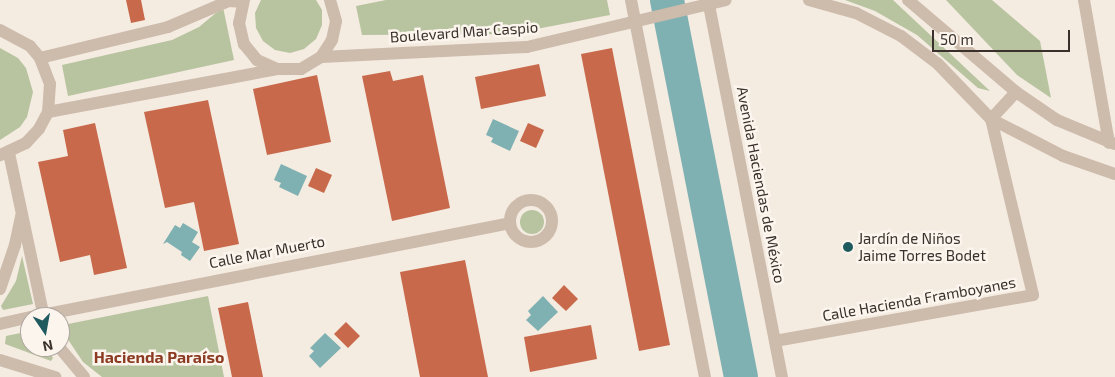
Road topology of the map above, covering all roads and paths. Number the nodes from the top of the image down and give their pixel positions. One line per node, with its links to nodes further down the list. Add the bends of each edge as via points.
1 (631, 0): 9 (street)
2 (726, 0): 8 (street, Boulevard Mar Caspio)
3 (809, 0): 16 (street, via 856,13 901,36 938,64)
4 (908, 0): 14 (street)
5 (1084, 0): 17 (street)
6 (244, 1): 12 (street, via 229,1 168,27); 13 (street, via 239,23 244,44 257,60)
7 (335, 1): 11 (street, via 336,21 332,40)
8 (708, 2): 9 (street, Boulevard Mar Caspio); 27 (street, Avenida Haciendas de México)
9 (635, 22): 11 (street, Boulevard Mar Caspio, via 527,47); 32 (street)
10 (0, 30): 12 (street, via 18,37)
11 (321, 57): 13 (street, via 301,68)
12 (40, 58): 15 (street, via 50,84)
13 (277, 70): 15 (street)
14 (1016, 92): 16 (street); 17 (street, via 1057,120)
15 (48, 112): 18 (street, via 40,129 26,143)
16 (991, 119): 19 (street, via 1063,156); 27 (street, Calle Hacienda Framboyanes, via 1032,295)
17 (1112, 144)
18 (5, 154): 20 (street)
19 (1115, 174)
20 (22, 206): 22 (street, via 15,245); 23 (street)
21 (510, 223): 24 (street, Calle Mar Muerto)
22 (0, 289)
23 (36, 307)
24 (70, 310)
25 (20, 320): 26 (street, Calle Mar Muerto)
26 (0, 324)
27 (775, 341): 33 (street, Avenida Haciendas de México)
28 (67, 357): 31 (street)
29 (0, 360): 30 (street)
30 (56, 377)
31 (84, 377)
32 (705, 377)
33 (782, 377)

